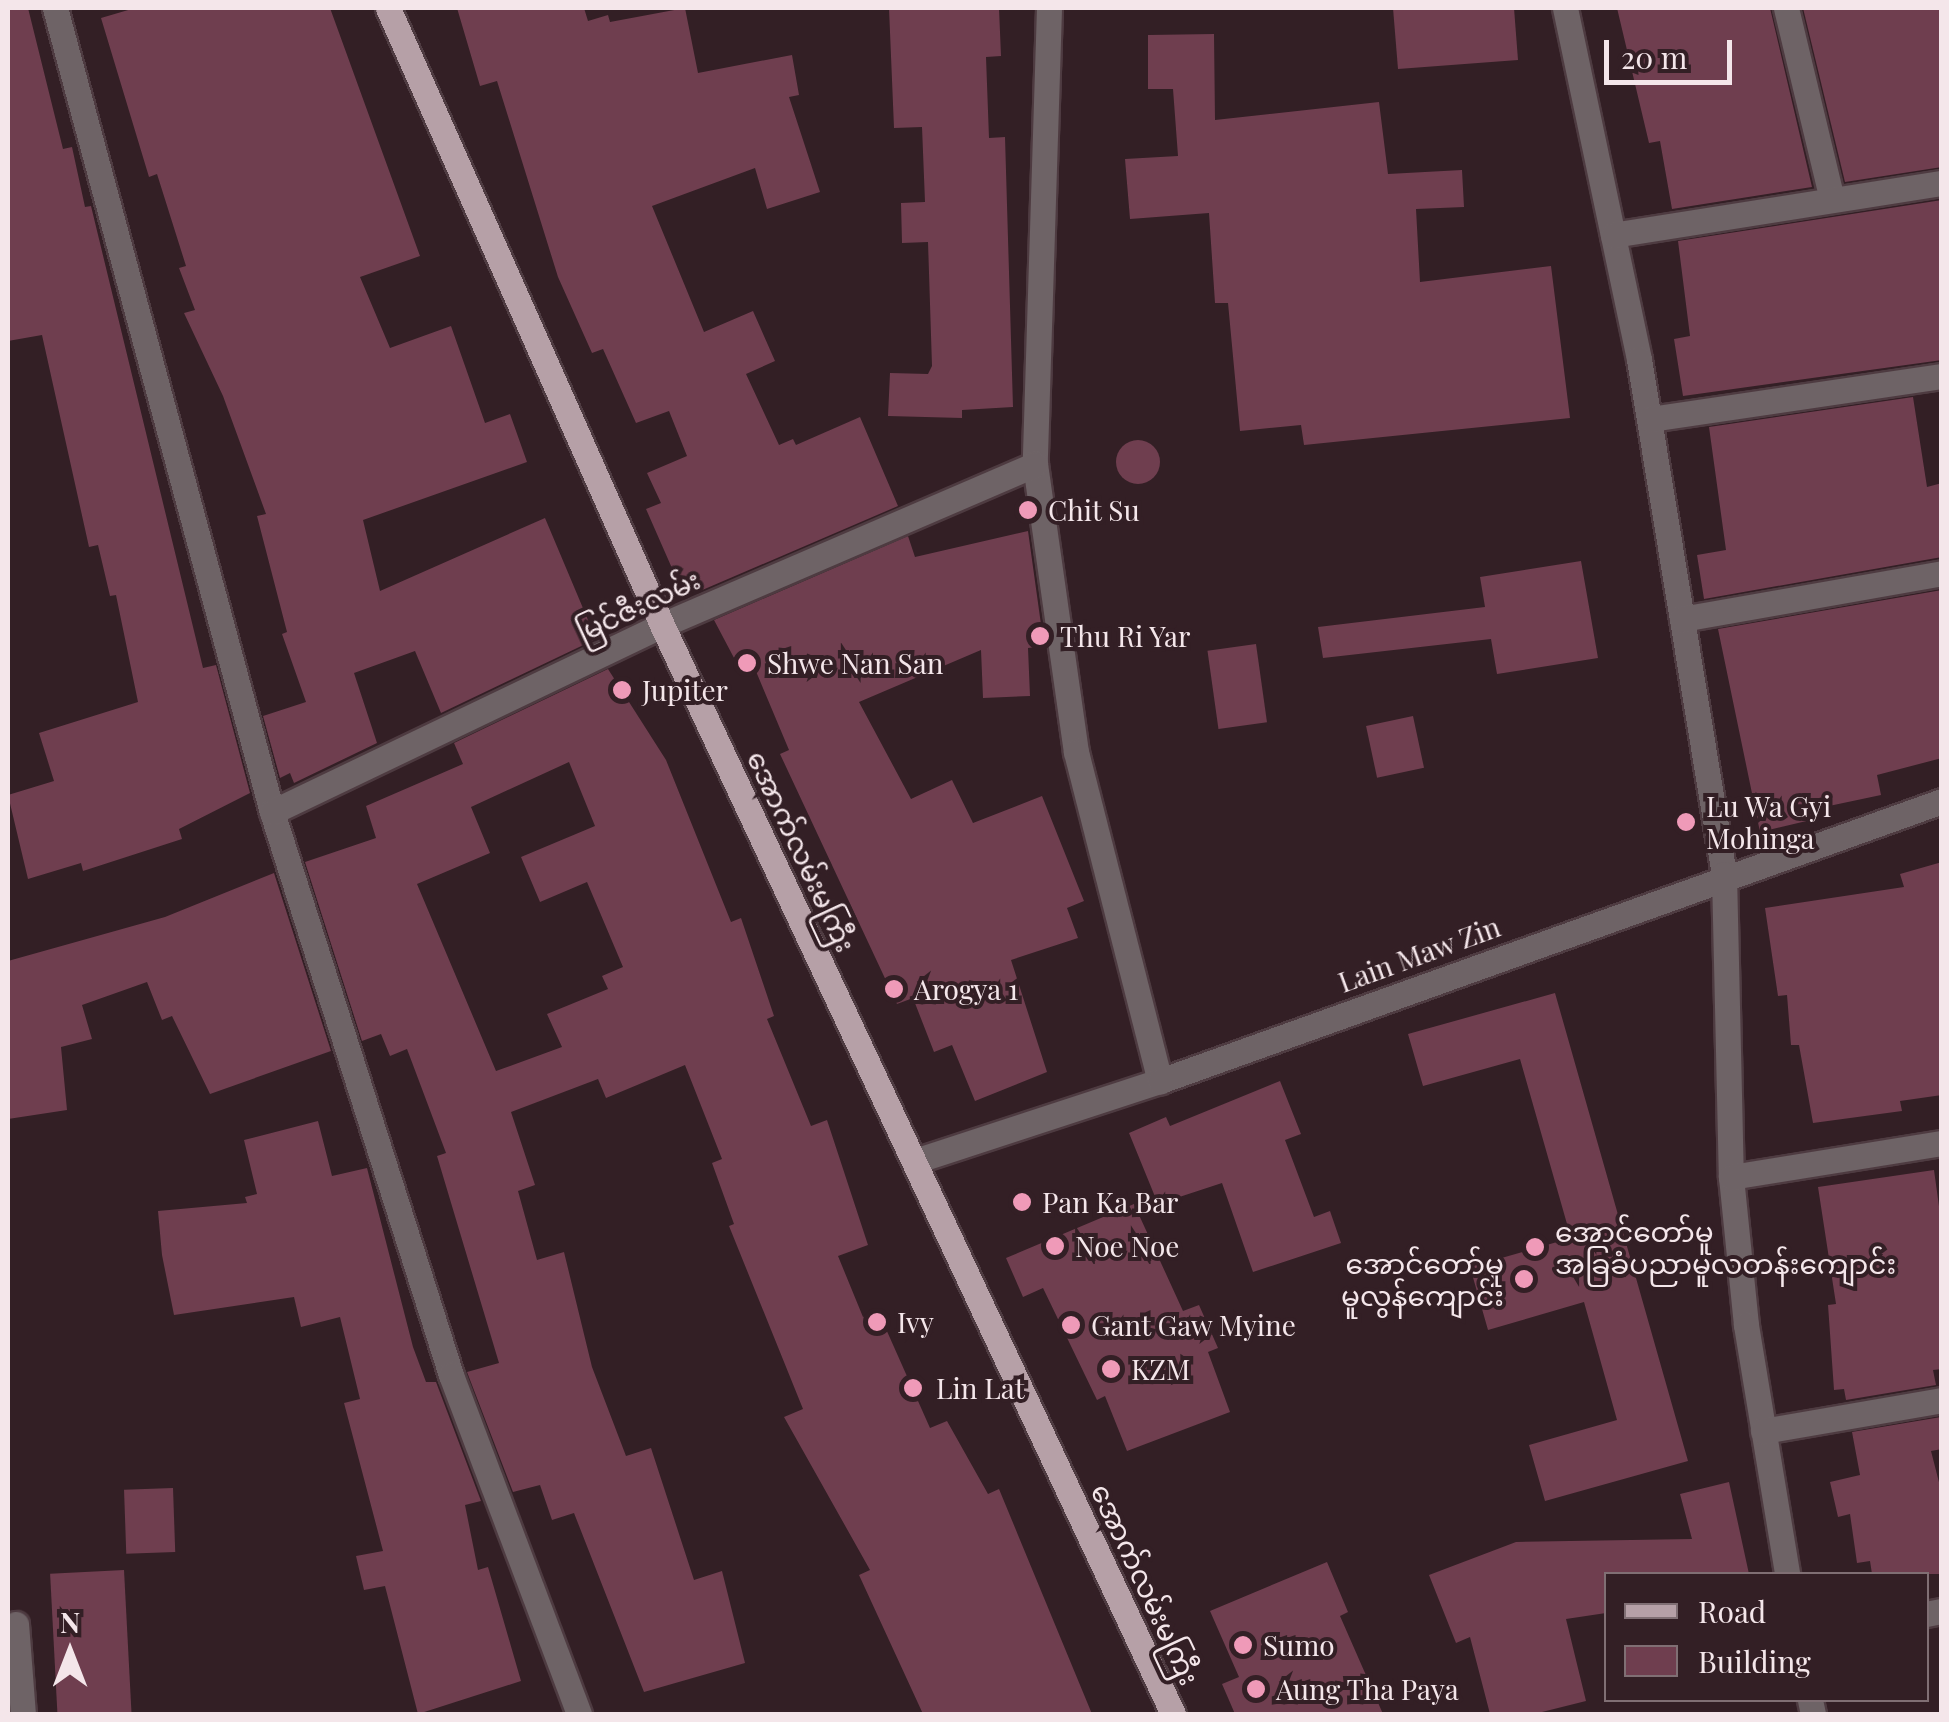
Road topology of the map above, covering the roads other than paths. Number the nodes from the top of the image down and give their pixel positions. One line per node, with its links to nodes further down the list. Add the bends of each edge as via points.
1 (54, 8): 16 (street)
2 (388, 8): 14 (main road, အောက်လမ်းမကြီး)
3 (1048, 8): 11 (street)
4 (1565, 8): 8 (street)
5 (1786, 8): 7 (street)
6 (1942, 182): 7 (street)
7 (1832, 199): 8 (street)
8 (1613, 235): 10 (street)
9 (1942, 376): 10 (street)
10 (1650, 420): 13 (street)
11 (1035, 464): 14 (street, မြင်ဇီးလမ်း); 18 (street, via 1076,752)
12 (1942, 573): 13 (street)
13 (1682, 619): 17 (street)
14 (662, 625): 16 (street, မြင်ဇီးလမ်း); 20 (main road, အောက်လမ်းမကြီး)
15 (1942, 800): 17 (street, Lain Maw Zin)
16 (272, 812): 27 (street, via 450,1375)
17 (1724, 874): 18 (street, Lain Maw Zin); 21 (street)
18 (1160, 1080): 20 (street, Lain Maw Zin)
19 (1942, 1143): 21 (street)
20 (915, 1160): 28 (main road, အောက်လမ်းမကြီး)
21 (1731, 1178): 23 (street)
22 (1942, 1400): 23 (street)
23 (1763, 1431): 24 (street)
24 (1787, 1572)
25 (16, 1624): 26 (street)
26 (23, 1714)
27 (579, 1714)
28 (1173, 1714)

